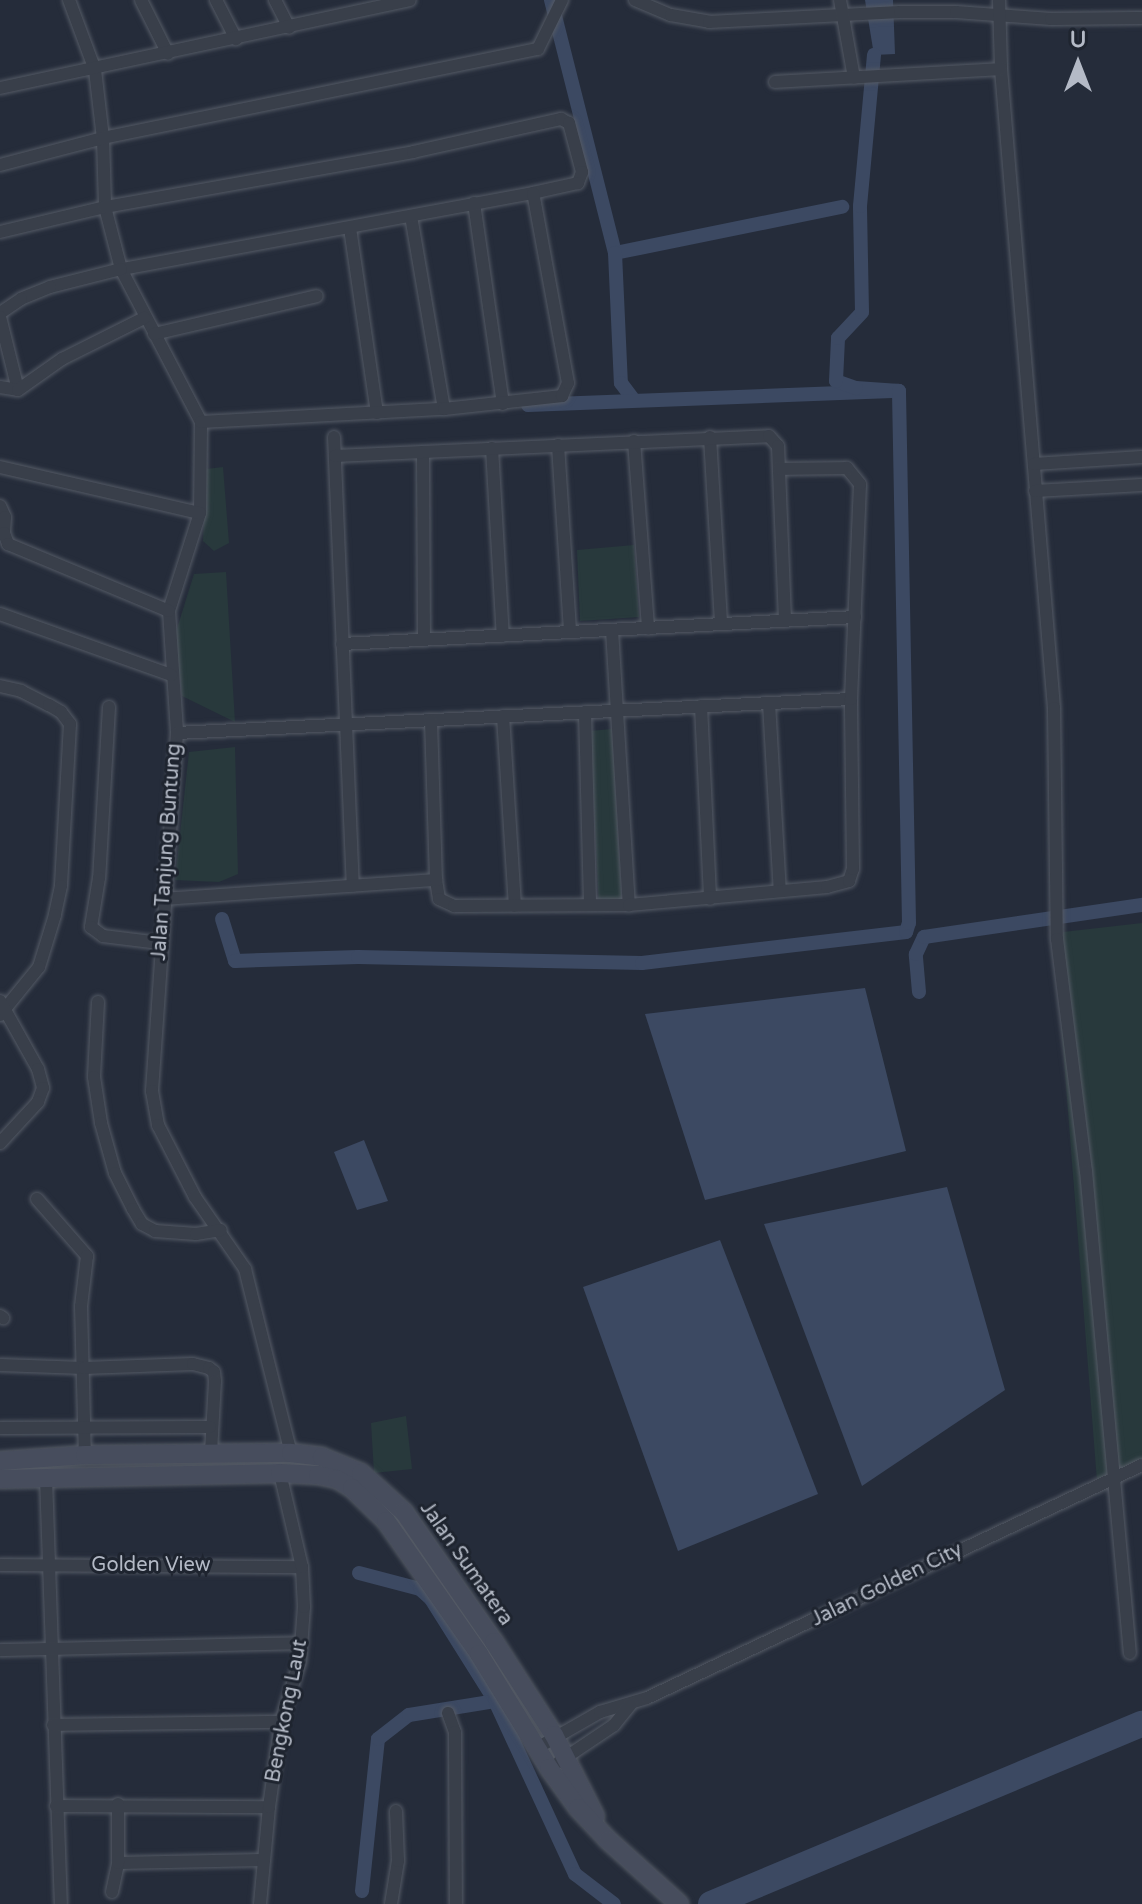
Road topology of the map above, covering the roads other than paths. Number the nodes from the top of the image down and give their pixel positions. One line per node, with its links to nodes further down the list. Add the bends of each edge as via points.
1 (69, 0): 19 (street, Jalan Tanjung Buntung)
2 (141, 0): 17 (street)
3 (216, 0): 16 (street)
4 (275, 0): 15 (street)
5 (351, 0): 11 (street)
6 (410, 0): 11 (street)
7 (635, 0): 12 (street, via 671,15 709,22)
8 (840, 0): 12 (street)
9 (999, 0): 13 (street)
10 (557, 9): 23 (street, via 538,49)
11 (358, 13): 15 (street)
12 (840, 14): 13 (street); 20 (street)
13 (999, 15): 14 (street); 18 (street)
14 (1142, 18)
15 (289, 28): 16 (street)
16 (236, 39): 17 (street)
17 (168, 54): 19 (street)
18 (1001, 69): 20 (street); 50 (street)
19 (95, 70): 22 (street); 23 (street, Jalan Tanjung Buntung)
20 (860, 78): 21 (street)
21 (775, 82)
22 (0, 88)
23 (103, 138): 24 (street); 27 (street, Jalan Tanjung Buntung)
24 (0, 165)
25 (533, 193): 26 (street); 27 (street, via 581,180 565,120); 38 (street, via 568,387 562,396)
26 (474, 203): 28 (street); 38 (street)
27 (105, 207): 30 (street); 31 (street, Jalan Tanjung Buntung)
28 (411, 216): 29 (street); 39 (street)
29 (350, 228): 31 (street); 40 (street)
30 (0, 232)
31 (121, 269): 33 (street, via 50,287); 34 (street, Jalan Tanjung Buntung)
32 (317, 296): 35 (street)
33 (0, 315): 37 (street)
34 (144, 318): 35 (street, Jalan Tanjung Buntung); 37 (street, via 62,359)
35 (154, 334): 41 (street, Jalan Tanjung Buntung)
36 (0, 387): 37 (street)
37 (18, 390)
38 (503, 404): 39 (street)
39 (444, 409): 40 (street)
40 (377, 413): 41 (street)
41 (201, 422): 56 (street, Jalan Tanjung Buntung)
42 (334, 437): 48 (street)
43 (710, 437): 44 (street); 52 (street, via 769,436 778,446); 61 (street)
44 (634, 441): 45 (street); 62 (street)
45 (558, 445): 46 (street); 64 (street)
46 (492, 448): 47 (street); 65 (street)
47 (423, 452): 48 (street); 66 (street)
48 (335, 456): 67 (street)
49 (1142, 457): 50 (street)
50 (1034, 464): 54 (street)
51 (0, 467): 56 (street)
52 (779, 469): 59 (street, via 847,468 860,484); 60 (street)
53 (1142, 485): 54 (street)
54 (1035, 491): 105 (street, via 1054,708 1057,926)
55 (0, 506): 57 (street, via 8,544)
56 (200, 513): 57 (street, Jalan Tanjung Buntung)
57 (169, 611): 68 (street, Jalan Tanjung Buntung)
58 (0, 614): 68 (street)
59 (855, 617): 60 (street); 70 (street)
60 (785, 621): 61 (street)
61 (721, 624): 62 (street)
62 (648, 628): 63 (street)
63 (612, 630): 64 (street); 74 (street)
64 (570, 632): 65 (street)
65 (503, 636): 66 (street)
66 (424, 640): 67 (street)
67 (342, 644): 78 (street)
68 (171, 675): 79 (street, Jalan Tanjung Buntung)
69 (0, 686): 90 (street, via 49,705 70,724 55,915 39,967)
70 (851, 699): 71 (street); 82 (street, via 849,881)
71 (769, 703): 72 (street); 82 (street)
72 (701, 706): 74 (street); 84 (street)
73 (109, 707): 88 (street, via 91,927 103,936)
74 (616, 711): 75 (street); 86 (street)
75 (585, 712): 76 (street); 85 (street)
76 (503, 716): 77 (street); 87 (street)
77 (431, 720): 78 (street); 80 (street)
78 (346, 724): 79 (street); 81 (street)
79 (177, 733): 83 (street, Jalan Tanjung Buntung)
80 (436, 880): 81 (street); 87 (street, via 439,899 446,905)
81 (353, 886): 83 (street)
82 (780, 891): 84 (street)
83 (163, 899): 88 (street, Jalan Tanjung Buntung)
84 (710, 899): 86 (street)
85 (590, 905): 86 (street); 87 (street)
86 (629, 905)
87 (515, 906)
88 (160, 943): 93 (street, Jalan Tanjung Buntung, via 152,1091 158,1125 195,1197)
89 (98, 1002): 93 (street, via 94,1077 101,1123 126,1195 142,1224 155,1231)
90 (2, 1008): 91 (street, via 38,1069 43,1088 38,1102)
91 (0, 1143)
92 (37, 1199): 95 (street, via 87,1256 81,1306)
93 (221, 1230): 100 (street, Jalan Tanjung Buntung, via 245,1269)
94 (0, 1365): 95 (street)
95 (84, 1368): 96 (street); 97 (street, via 209,1368 215,1381)
96 (85, 1426): 97 (street); 98 (street); 101 (street)
97 (210, 1427): 99 (street)
98 (0, 1428)
99 (211, 1453): 100 (main road, Jalan Sumatera); 101 (main road, Jalan Sumatera)
100 (291, 1453): 119 (main road, Jalan Sumatera, via 322,1457 361,1473 404,1512)
101 (85, 1455): 102 (main road, Jalan Sumatera)
102 (0, 1461)
103 (1142, 1465): 105 (street, Jalan Golden City)
104 (280, 1473): 106 (main road, Jalan Sumatera); 110 (street, Bengkong Laut); 120 (main road, Jalan Sumatera, via 337,1479 386,1521)
105 (1115, 1477): 114 (street); 115 (street, Jalan Golden City)
106 (46, 1478): 107 (main road, Jalan Sumatera); 109 (street)
107 (0, 1479)
108 (0, 1565): 109 (street, Golden View)
109 (47, 1565): 110 (street, Golden View); 113 (street)
110 (302, 1567): 111 (street, Bengkong Laut)
111 (302, 1643): 113 (street); 117 (street, Bengkong Laut)
112 (0, 1650): 113 (street)
113 (50, 1650): 118 (street)
114 (1130, 1653)
115 (631, 1704): 119 (street, Jalan Golden City, via 600,1712); 121 (street, Jalan Golden City, via 614,1725)
116 (448, 1713): 133 (street, via 455,1732)
117 (281, 1722): 118 (street); 124 (street, Bengkong Laut)
118 (53, 1725): 123 (street)
119 (554, 1735): 120 (street, Jalan Golden City); 121 (main road, Jalan Sumatera)
120 (537, 1748): 121 (main road, Jalan Sumatera)
121 (557, 1763): 129 (main road, Jalan Sumatera, via 608,1840)
122 (118, 1804): 123 (street); 124 (street); 127 (street)
123 (56, 1806): 130 (street)
124 (269, 1807): 126 (street, Bengkong Laut)
125 (396, 1811): 132 (street, via 398,1861)
126 (263, 1860): 127 (street); 131 (street, Bengkong Laut)
127 (118, 1863): 128 (street)
128 (112, 1892)
129 (677, 1903)
130 (61, 1904)
131 (260, 1904)
132 (391, 1904)
133 (456, 1904)

